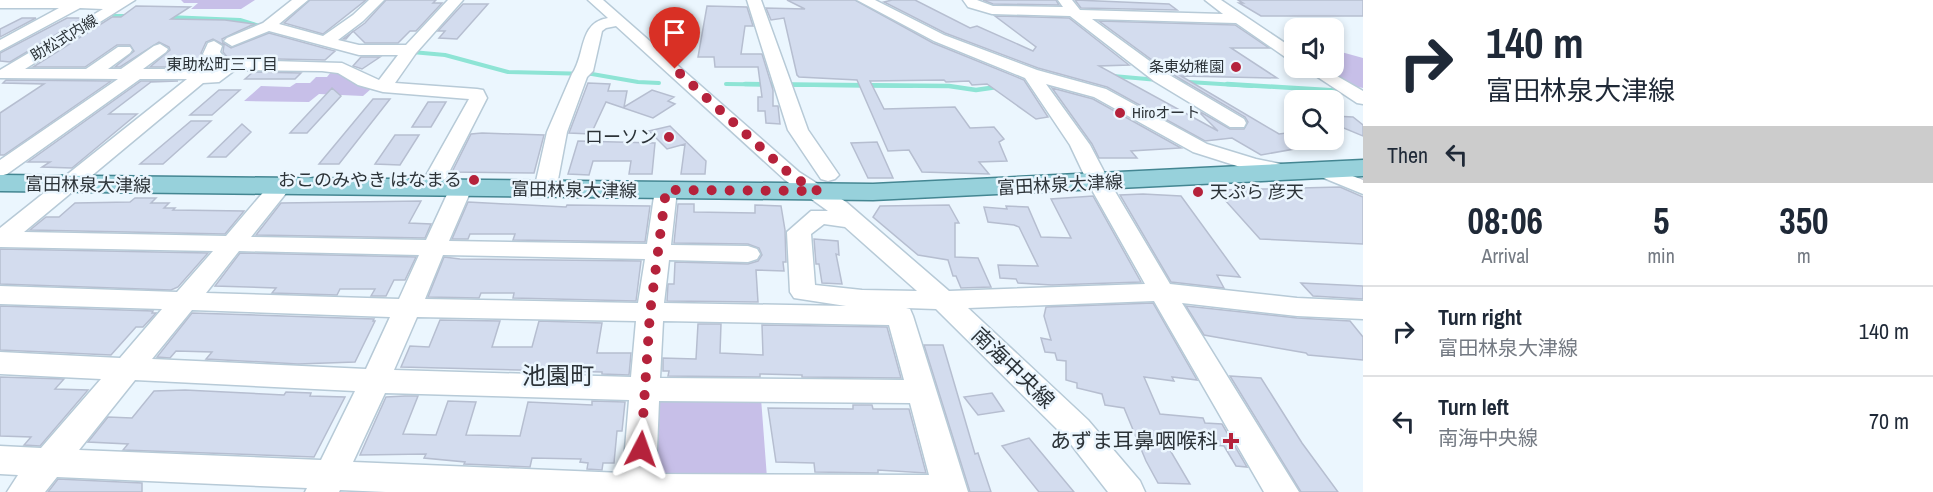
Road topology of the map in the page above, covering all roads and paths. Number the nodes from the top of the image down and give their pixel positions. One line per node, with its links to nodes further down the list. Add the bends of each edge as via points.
1 (301, 0): 18 (street)
2 (377, 0): 20 (street)
3 (456, 0): 26 (street)
4 (595, 0): 16 (street)
5 (754, 0): 43 (street, via 798,130)
6 (864, 0): 32 (street, via 939,38)
7 (970, 0): 13 (street, via 992,10)
8 (1212, 0): 15 (street)
9 (123, 3): 12 (street); 29 (street, 助松式内線)
10 (0, 4): 11 (street)
11 (33, 4): 12 (street); 14 (street)
12 (78, 4): 21 (street)
13 (1072, 9): 15 (street); 37 (street, via 1160,77)
14 (8, 17)
15 (1240, 19): 24 (street)
16 (619, 21): 43 (street, via 792,176); 50 (street, via 601,24 595,30 585,72 579,75 557,132)
17 (240, 22): 18 (street)
18 (264, 28): 19 (street); 20 (street)
19 (232, 41)
20 (326, 42): 26 (street, via 359,50)
21 (0, 46)
22 (214, 46): 30 (street, via 211,54 217,58)
23 (160, 49): 28 (street)
24 (1284, 49)
25 (124, 50): 27 (street)
26 (409, 51): 33 (street)
27 (91, 73): 28 (street); 29 (street)
28 (132, 73): 30 (street); 39 (street)
29 (2, 75)
30 (201, 76): 33 (street, via 213,78 231,65 322,66 342,68); 45 (street)
31 (1328, 78): 34 (street)
32 (1042, 80): 41 (street, via 1100,93 1200,148 1253,165); 44 (street)
33 (383, 87): 47 (street, via 477,94)
34 (1343, 88): 35 (street); 36 (street)
35 (1363, 88)
36 (1363, 99)
37 (1237, 123)
38 (1363, 168): 40 (main road, 富田林泉大津線)
39 (0, 170)
40 (1320, 170): 41 (main road, 富田林泉大津線); 49 (street)
41 (1288, 171): 44 (main road, 富田林泉大津線)
42 (0, 183): 45 (main road, 富田林泉大津線)
43 (823, 183): 44 (main road, 富田林泉大津線, via 950,190); 51 (main road, 富田林泉大津線); 52 (street, 南海中央線)
44 (1099, 183): 58 (street)
45 (70, 184): 46 (main road, 富田林泉大津線); 53 (street)
46 (280, 187): 47 (main road, 富田林泉大津線); 54 (street)
47 (430, 188): 48 (main road, 富田林泉大津線)
48 (460, 188): 50 (main road, 富田林泉大津線); 55 (street)
49 (1363, 188)
50 (545, 190): 51 (main road, 富田林泉大津線)
51 (666, 190): 56 (street)
52 (852, 221): 61 (street, 南海中央線); 62 (street, via 819,216 799,232)
53 (0, 239): 54 (street)
54 (233, 243): 55 (street); 60 (street)
55 (434, 249): 56 (street); 63 (street)
56 (658, 251): 57 (street); 65 (street)
57 (748, 255)
58 (1162, 292): 61 (street); 64 (street, via 1297,308); 78 (street)
59 (0, 295): 60 (street)
60 (185, 300): 63 (street); 67 (street)
61 (943, 300): 62 (street); 77 (street, 南海中央線, via 1077,429)
62 (805, 303): 65 (street); 70 (street, via 900,316)
63 (406, 308): 65 (street); 68 (street)
64 (1363, 310)
65 (650, 313): 69 (street)
66 (0, 363): 67 (street)
67 (126, 370): 68 (street); 72 (street)
68 (375, 381): 69 (street); 73 (street)
69 (646, 390): 70 (street); 74 (street)
70 (921, 392): 75 (street)
71 (0, 460): 72 (street)
72 (47, 462): 73 (street); 76 (street)
73 (326, 484): 74 (street)
74 (638, 491): 75 (street)
75 (950, 491)
76 (24, 492)
77 (1128, 492)
78 (1282, 492)

